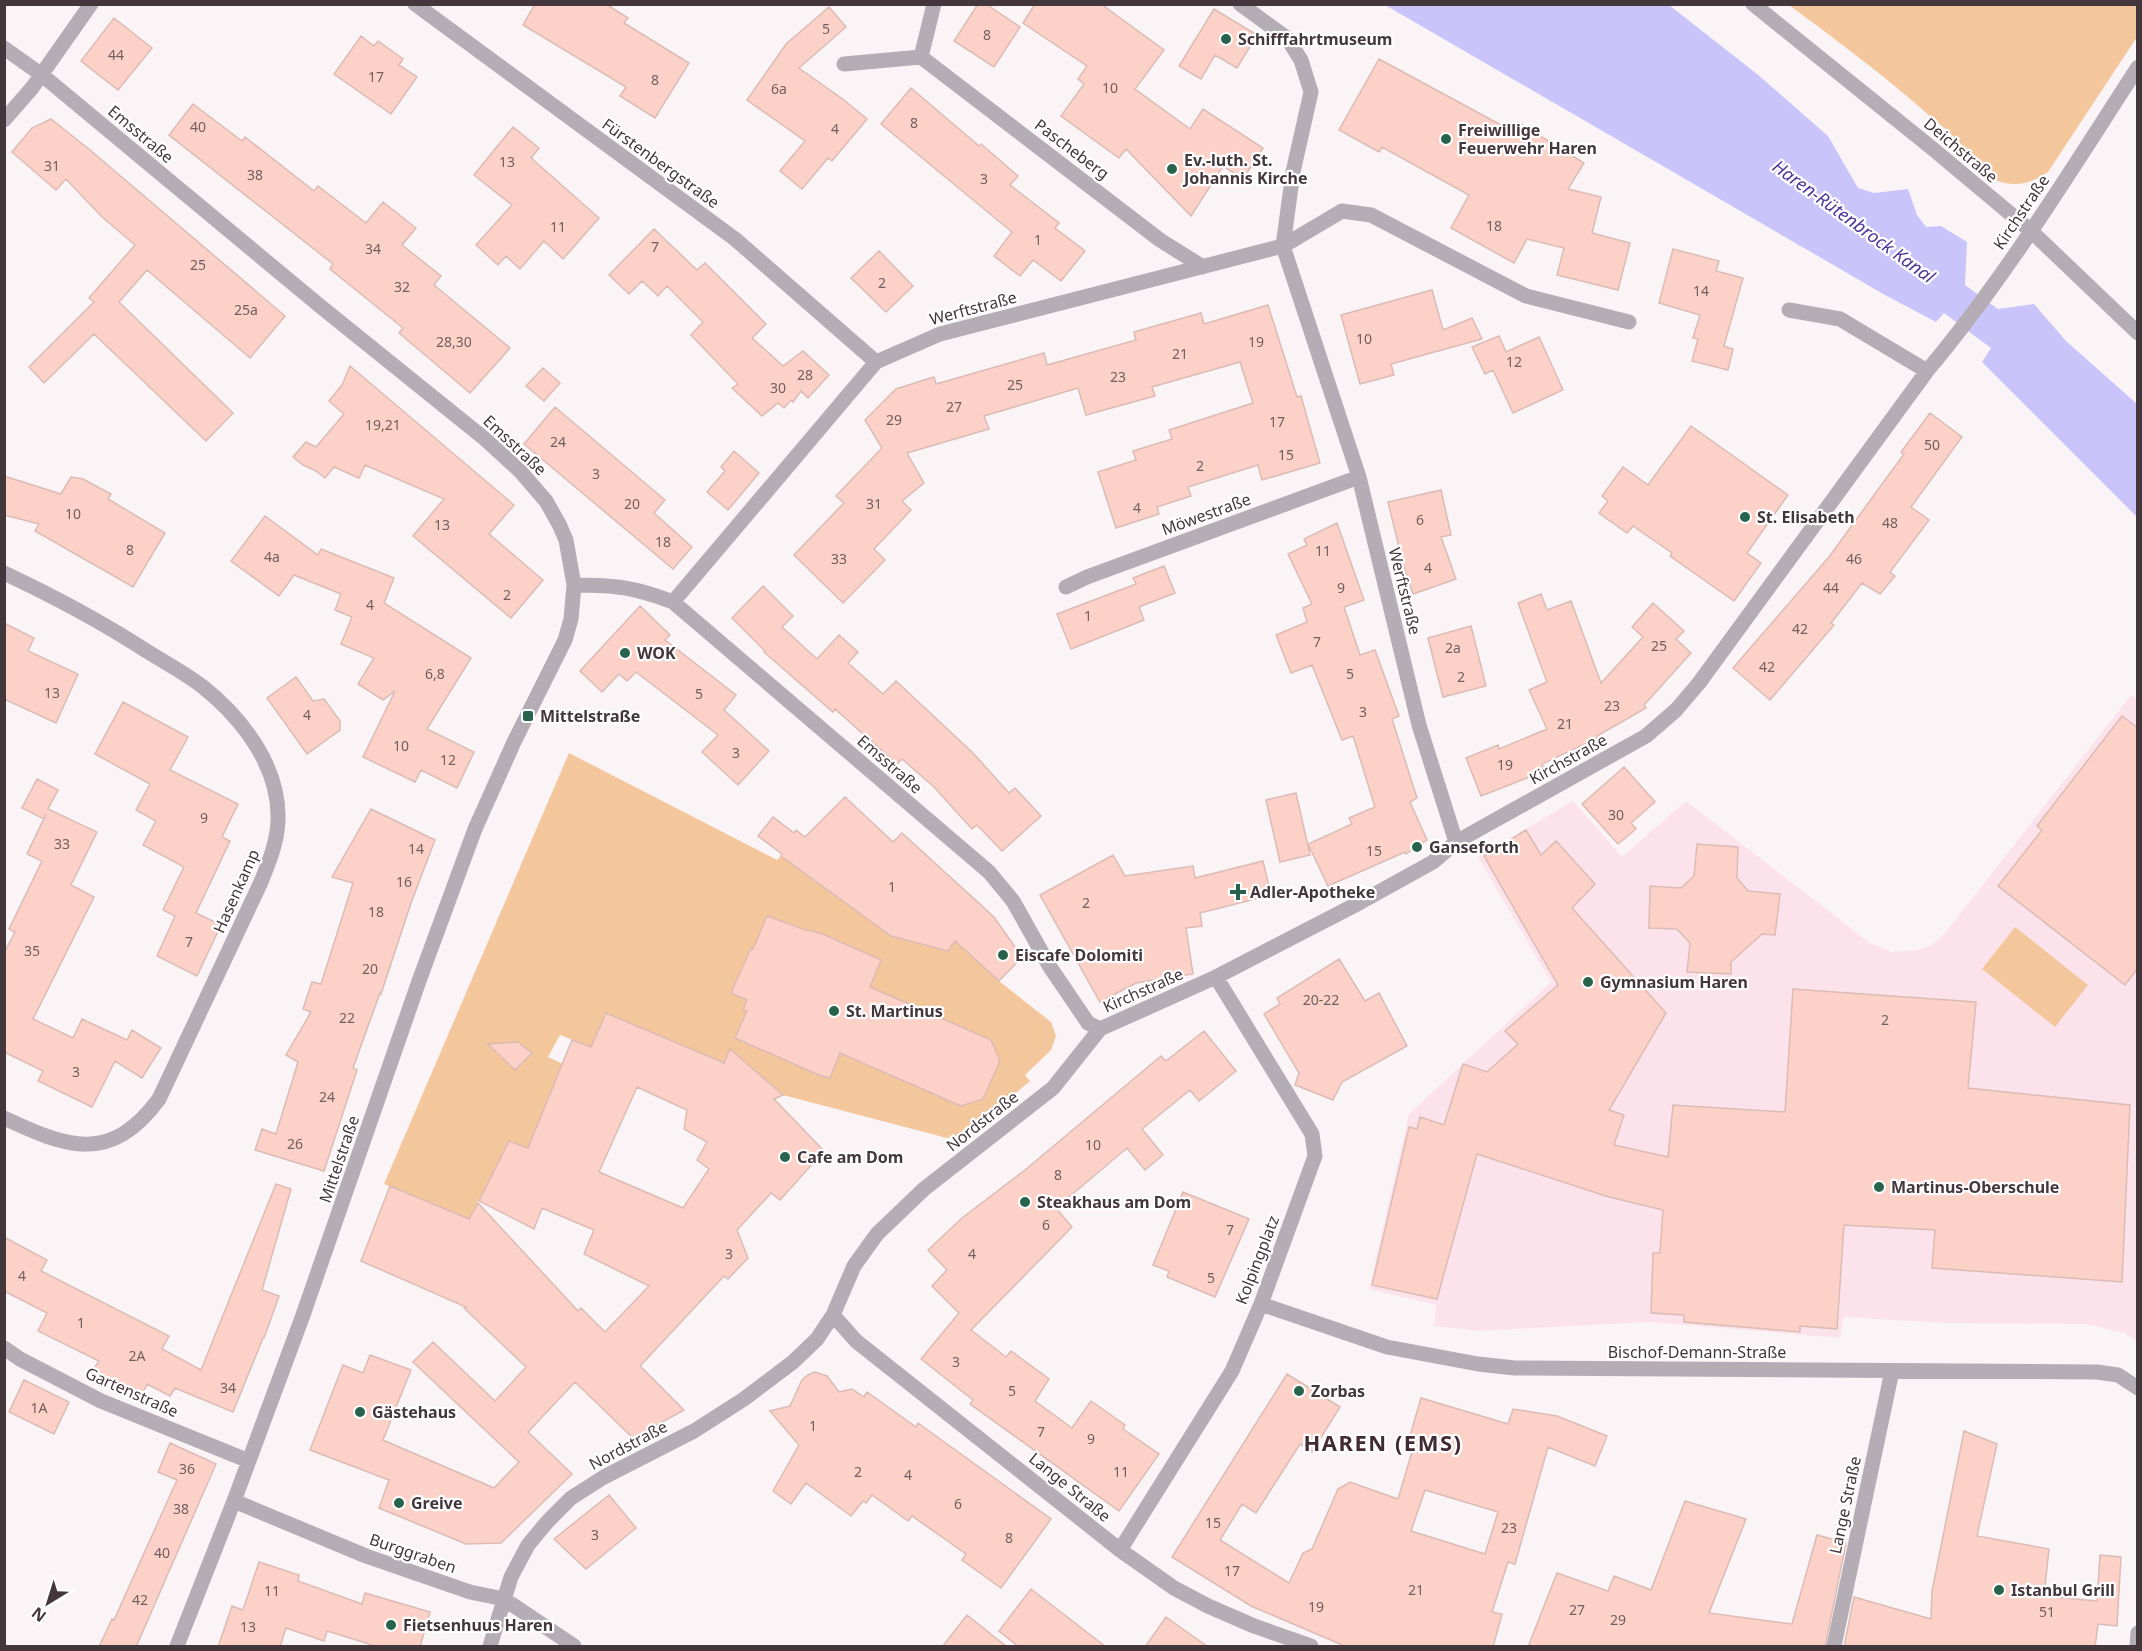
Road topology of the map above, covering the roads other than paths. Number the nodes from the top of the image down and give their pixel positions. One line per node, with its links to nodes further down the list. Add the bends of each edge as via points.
1 (91, 4): 10 (street)
2 (415, 4): 18 (street, Fürstenbergstraße, via 735,239)
3 (934, 4): 7 (street)
4 (1240, 4): 13 (street, via 1287,38 1301,60 1311,92 1293,172)
5 (1753, 4): 12 (street, Deichstraße)
6 (4, 48): 10 (street, Emsstraße)
7 (921, 57): 8 (street); 14 (street, Pascheberg, via 1160,240)
8 (844, 64)
9 (2138, 67): 12 (street, Kirchstraße)
10 (42, 75): 11 (street); 22 (street, Emsstraße, via 520,471 560,524)
11 (4, 120)
12 (2031, 231): 17 (street, Deichstraße); 19 (street, Kirchstraße)
13 (1283, 246): 14 (street, Werftstraße); 16 (street, Werftstraße, via 1342,212 1371,216 1526,296); 20 (street, Werftstraße)
14 (1203, 267): 18 (street, Werftstraße, via 940,334)
15 (1789, 310): 19 (street, via 1840,319)
16 (1629, 322)
17 (2138, 333)
18 (876, 362): 24 (street, Werftstraße)
19 (1927, 371): 25 (street, Kirchstraße, via 1676,710 1646,736)
20 (1359, 477): 23 (street, Möwestraße); 25 (street, Werftstraße, via 1419,725)
21 (4, 573): 28 (street, Hasenkamp, via 127,638 201,685 229,710 255,742 273,782 278,820 274,850 261,882 159,1099 144,1120 124,1135 100,1144 70,1144)
22 (574, 585): 24 (street, Emsstraße, via 618,586); 34 (street, Mittelstraße, via 565,640 513,742 475,829)
23 (1066, 588)
24 (673, 602): 27 (street, Emsstraße, via 989,872 1013,901 1050,967 1088,1023)
25 (1456, 842): 26 (street, Kirchstraße, via 1433,862)
26 (1216, 977): 27 (street, Kirchstraße); 29 (street, Kolpingplatz, via 1312,1134 1315,1156)
27 (1100, 1029): 30 (street, Nordstraße, via 1053,1088 924,1189 877,1234 854,1266)
28 (4, 1118)
29 (1261, 1304): 32 (street, Bischof-Demann-Straße, via 1387,1347 1515,1368); 36 (street, Kolpingplatz, via 1232,1371)
30 (832, 1315): 36 (street, Lange Straße, via 856,1341); 37 (street, Nordstraße, via 817,1339 793,1362 744,1399 571,1498 528,1545)
31 (4, 1348): 34 (street, Gartenstraße, via 101,1401)
32 (1892, 1371): 33 (street, Bischof-Demann-Straße, via 2097,1372 2118,1375); 43 (street, Lange Straße)
33 (2138, 1388)
34 (249, 1461): 35 (street, Mittelstraße)
35 (234, 1501): 37 (street, Burggraben, via 366,1556 470,1592); 39 (street, Mittelstraße)
36 (1119, 1550): 42 (street, Lange Straße, via 1208,1606)
37 (504, 1599): 40 (street, Nordstraße); 41 (street, Burggraben)
38 (2138, 1633): 44 (street)
39 (177, 1647)
40 (490, 1647)
41 (574, 1647)
42 (1311, 1647)
43 (1834, 1647)
44 (2137, 1647)

